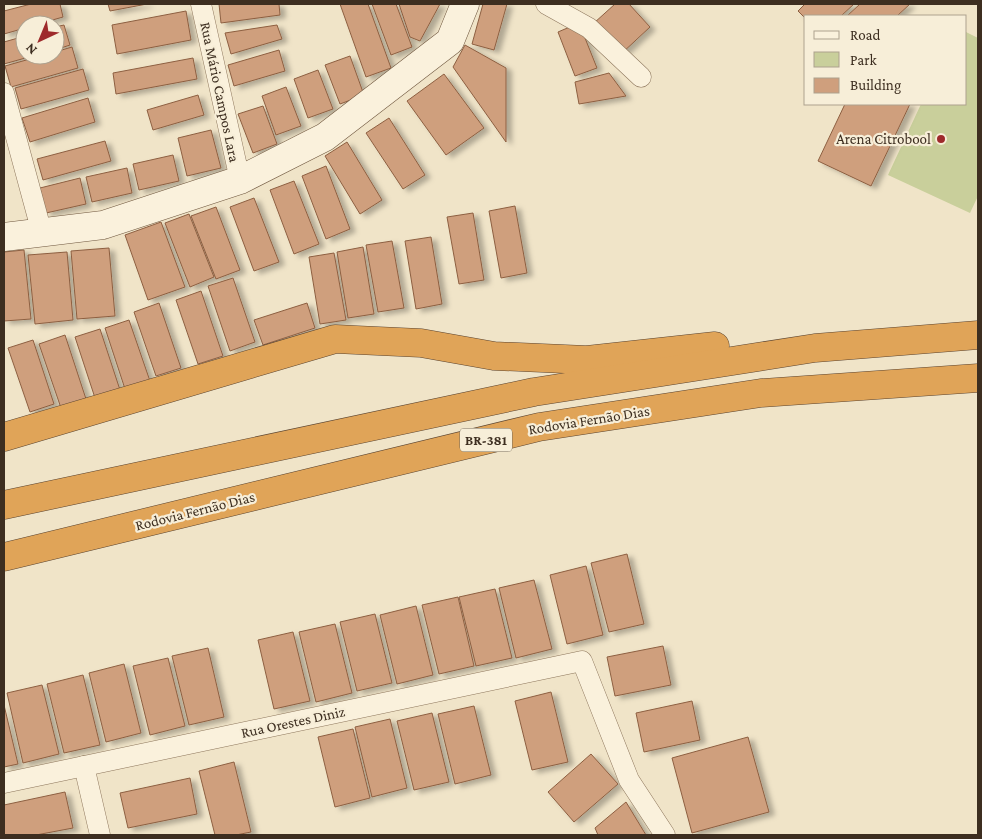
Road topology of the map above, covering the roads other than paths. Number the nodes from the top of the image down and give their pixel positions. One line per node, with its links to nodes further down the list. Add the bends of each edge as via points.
1 (201, 4): 6 (street, Rua Mário Campos Lara)
2 (465, 4): 6 (street, via 450,41 325,136)
3 (546, 4): 4 (street, via 589,28)
4 (641, 77)
5 (4, 93): 7 (street)
6 (240, 180): 7 (street, via 102,225)
7 (42, 233): 8 (street)
8 (4, 237)
9 (978, 335): 10 (highway, BR-381)
10 (815, 348): 12 (highway, via 768,340 587,360 494,356 421,343 335,339); 13 (highway, BR-381, via 534,392)
11 (978, 378): 14 (highway, Rodovia Fernão Dias / BR-381, via 761,393 539,427)
12 (4, 437)
13 (4, 505)
14 (4, 557)
15 (84, 766): 16 (street, Rua Orestes Diniz); 17 (street); 18 (street, Rua Orestes Diniz, via 582,661 629,780)
16 (4, 783)
17 (100, 835)
18 (665, 835)

